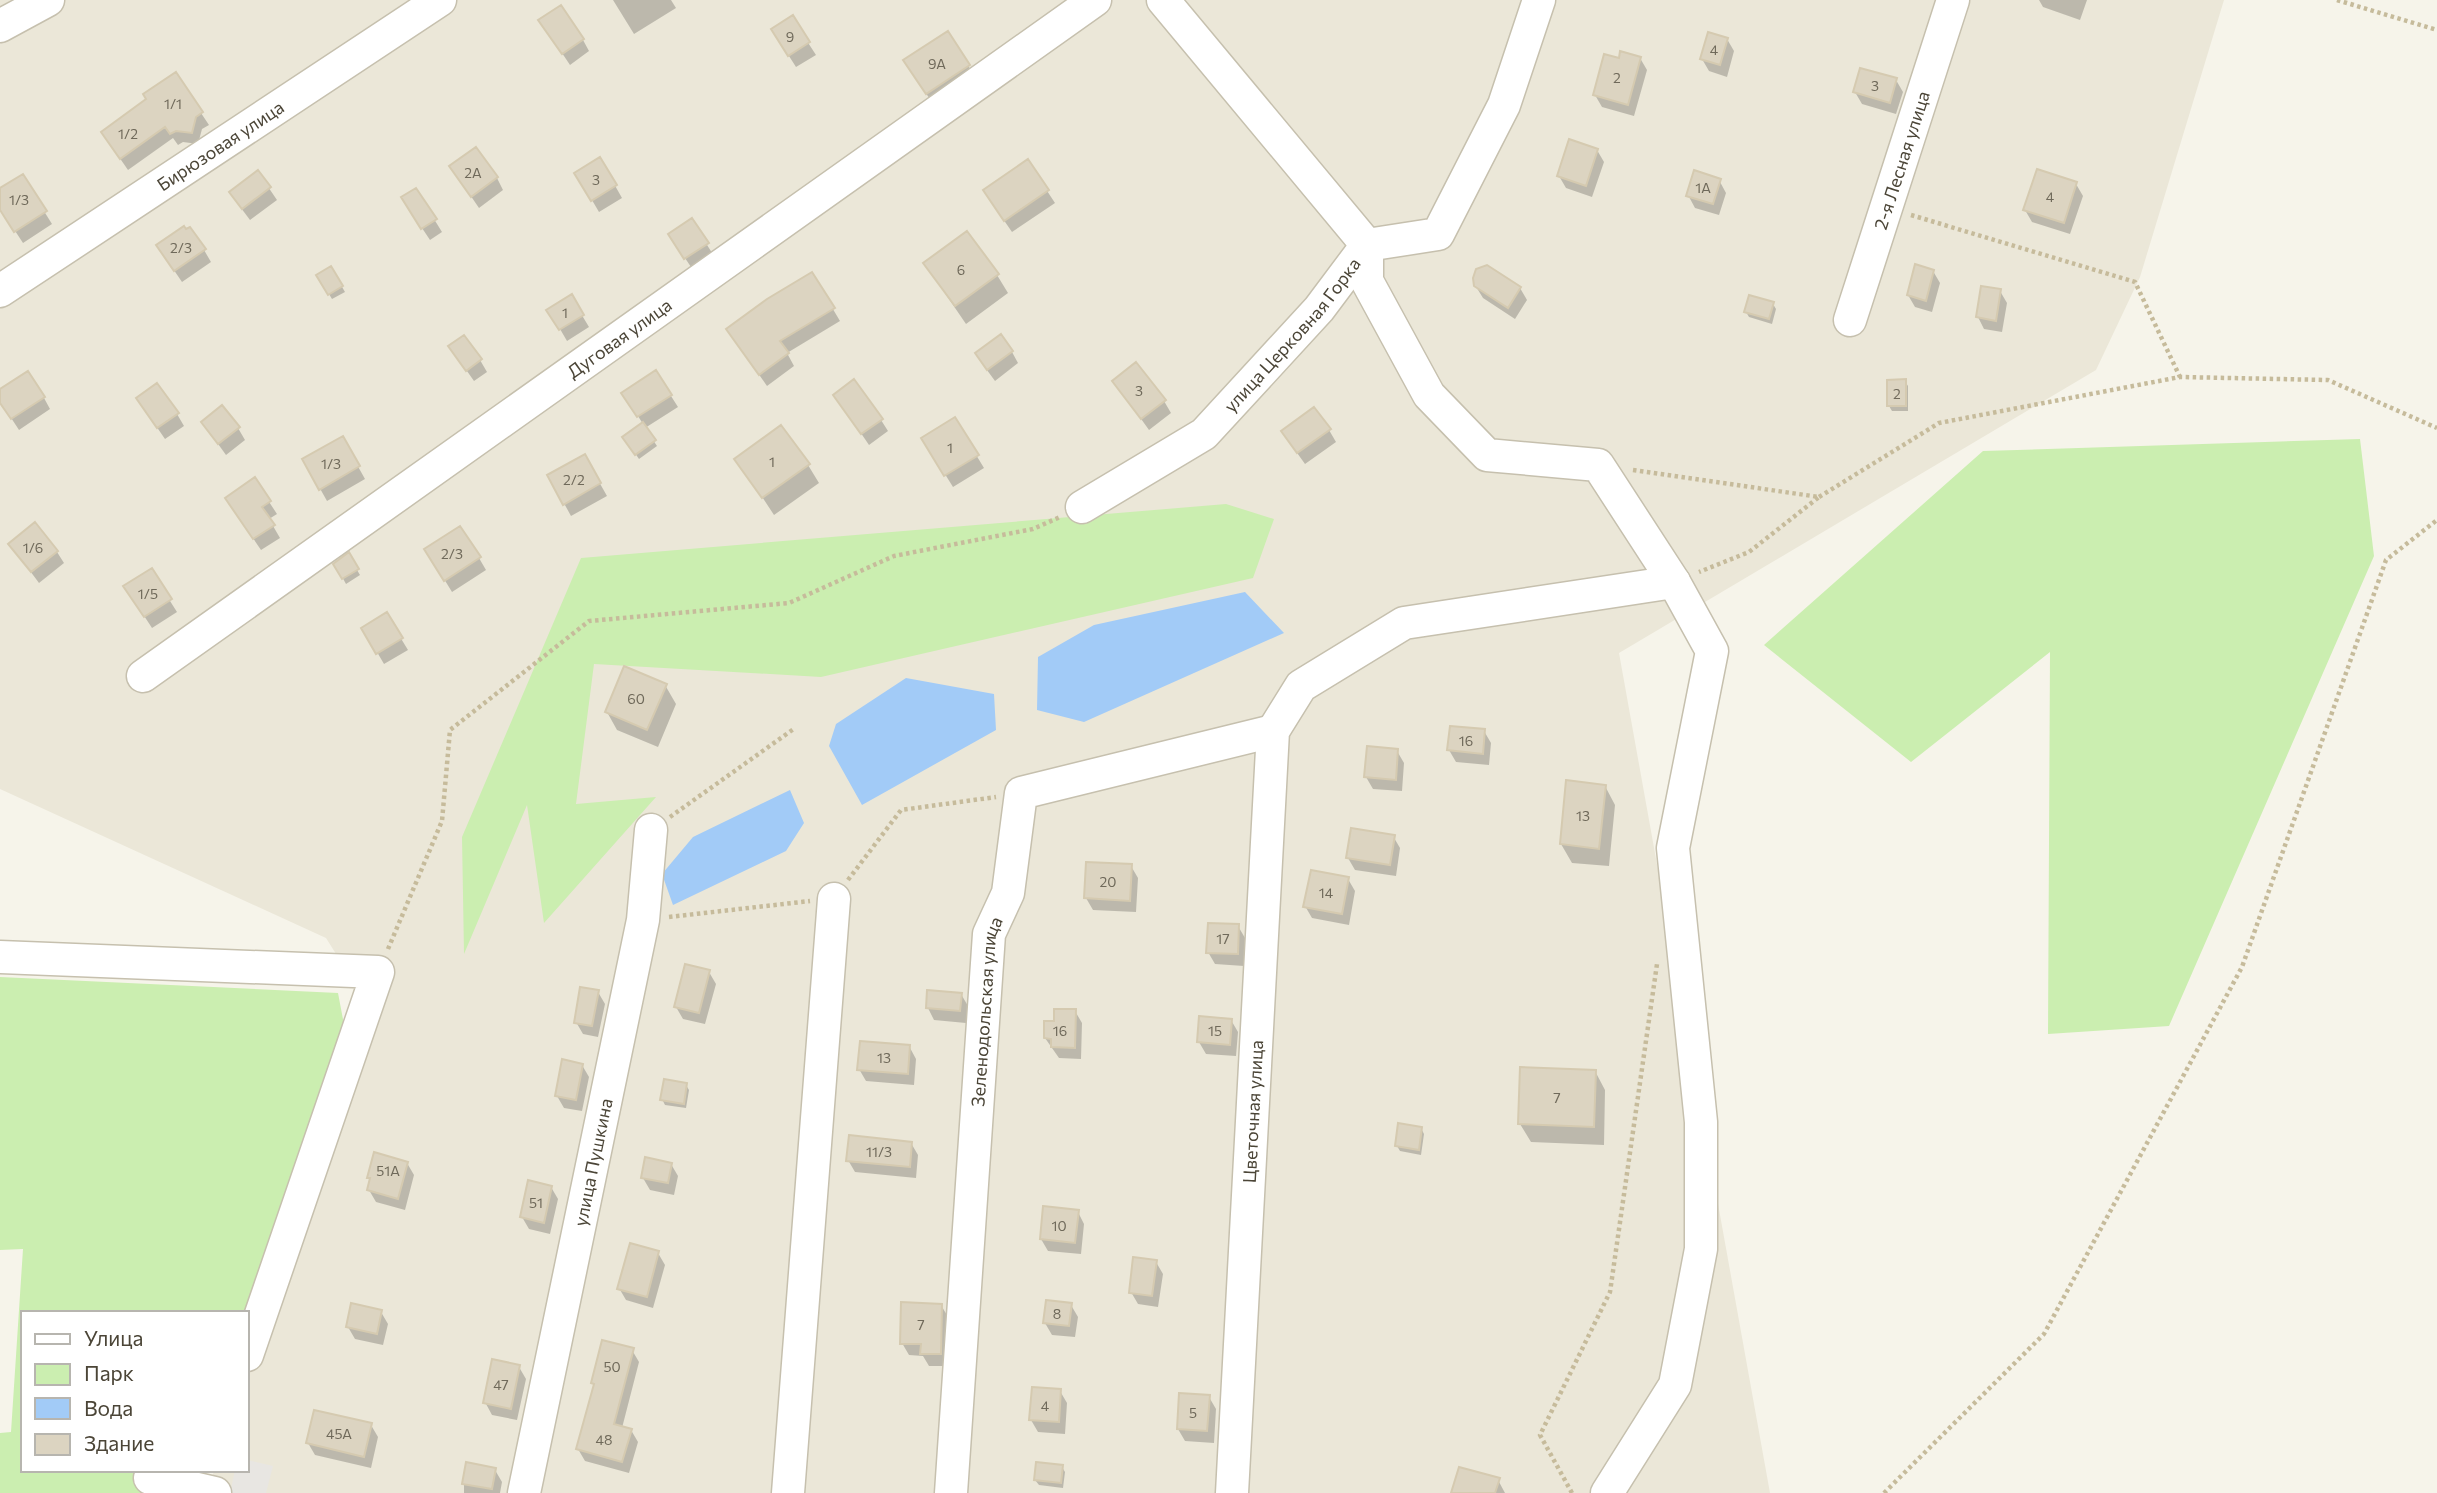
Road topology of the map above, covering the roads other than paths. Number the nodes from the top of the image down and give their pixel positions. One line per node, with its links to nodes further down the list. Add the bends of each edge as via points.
1 (48, 0): 7 (street)
2 (440, 0): 9 (street, Бирюзовая улица)
3 (1095, 0): 13 (street, Дуговая улица)
4 (1163, 0): 8 (street)
5 (1539, 0): 8 (street, улица Церковная Горка, via 1504,105 1438,234)
6 (1954, 0): 10 (street, 2-я Лесная улица)
7 (0, 26)
8 (1367, 245): 11 (street, улица Церковная Горка, via 1319,309 1204,434); 12 (street, via 1367,281 1429,396 1487,455 1598,465)
9 (0, 291)
10 (1850, 320)
11 (1082, 507)
12 (1674, 582): 14 (street, via 1404,623 1301,686); 26 (street, via 1712,651 1673,848 1701,1122 1701,1249 1675,1385)
13 (143, 676)
14 (1273, 731): 24 (street, Зеленодольская улица, via 1021,793 1008,893 989,934); 25 (street, Цветочная улица)
15 (651, 830): 22 (street, улица Пушкина, via 643,920)
16 (834, 899): 23 (street)
17 (0, 957): 18 (street, via 378,972)
18 (248, 1351)
19 (215, 1472): 21 (street)
20 (150, 1478): 21 (street)
21 (216, 1493)
22 (524, 1493)
23 (789, 1493)
24 (951, 1493)
25 (1232, 1493)
26 (1607, 1493)

